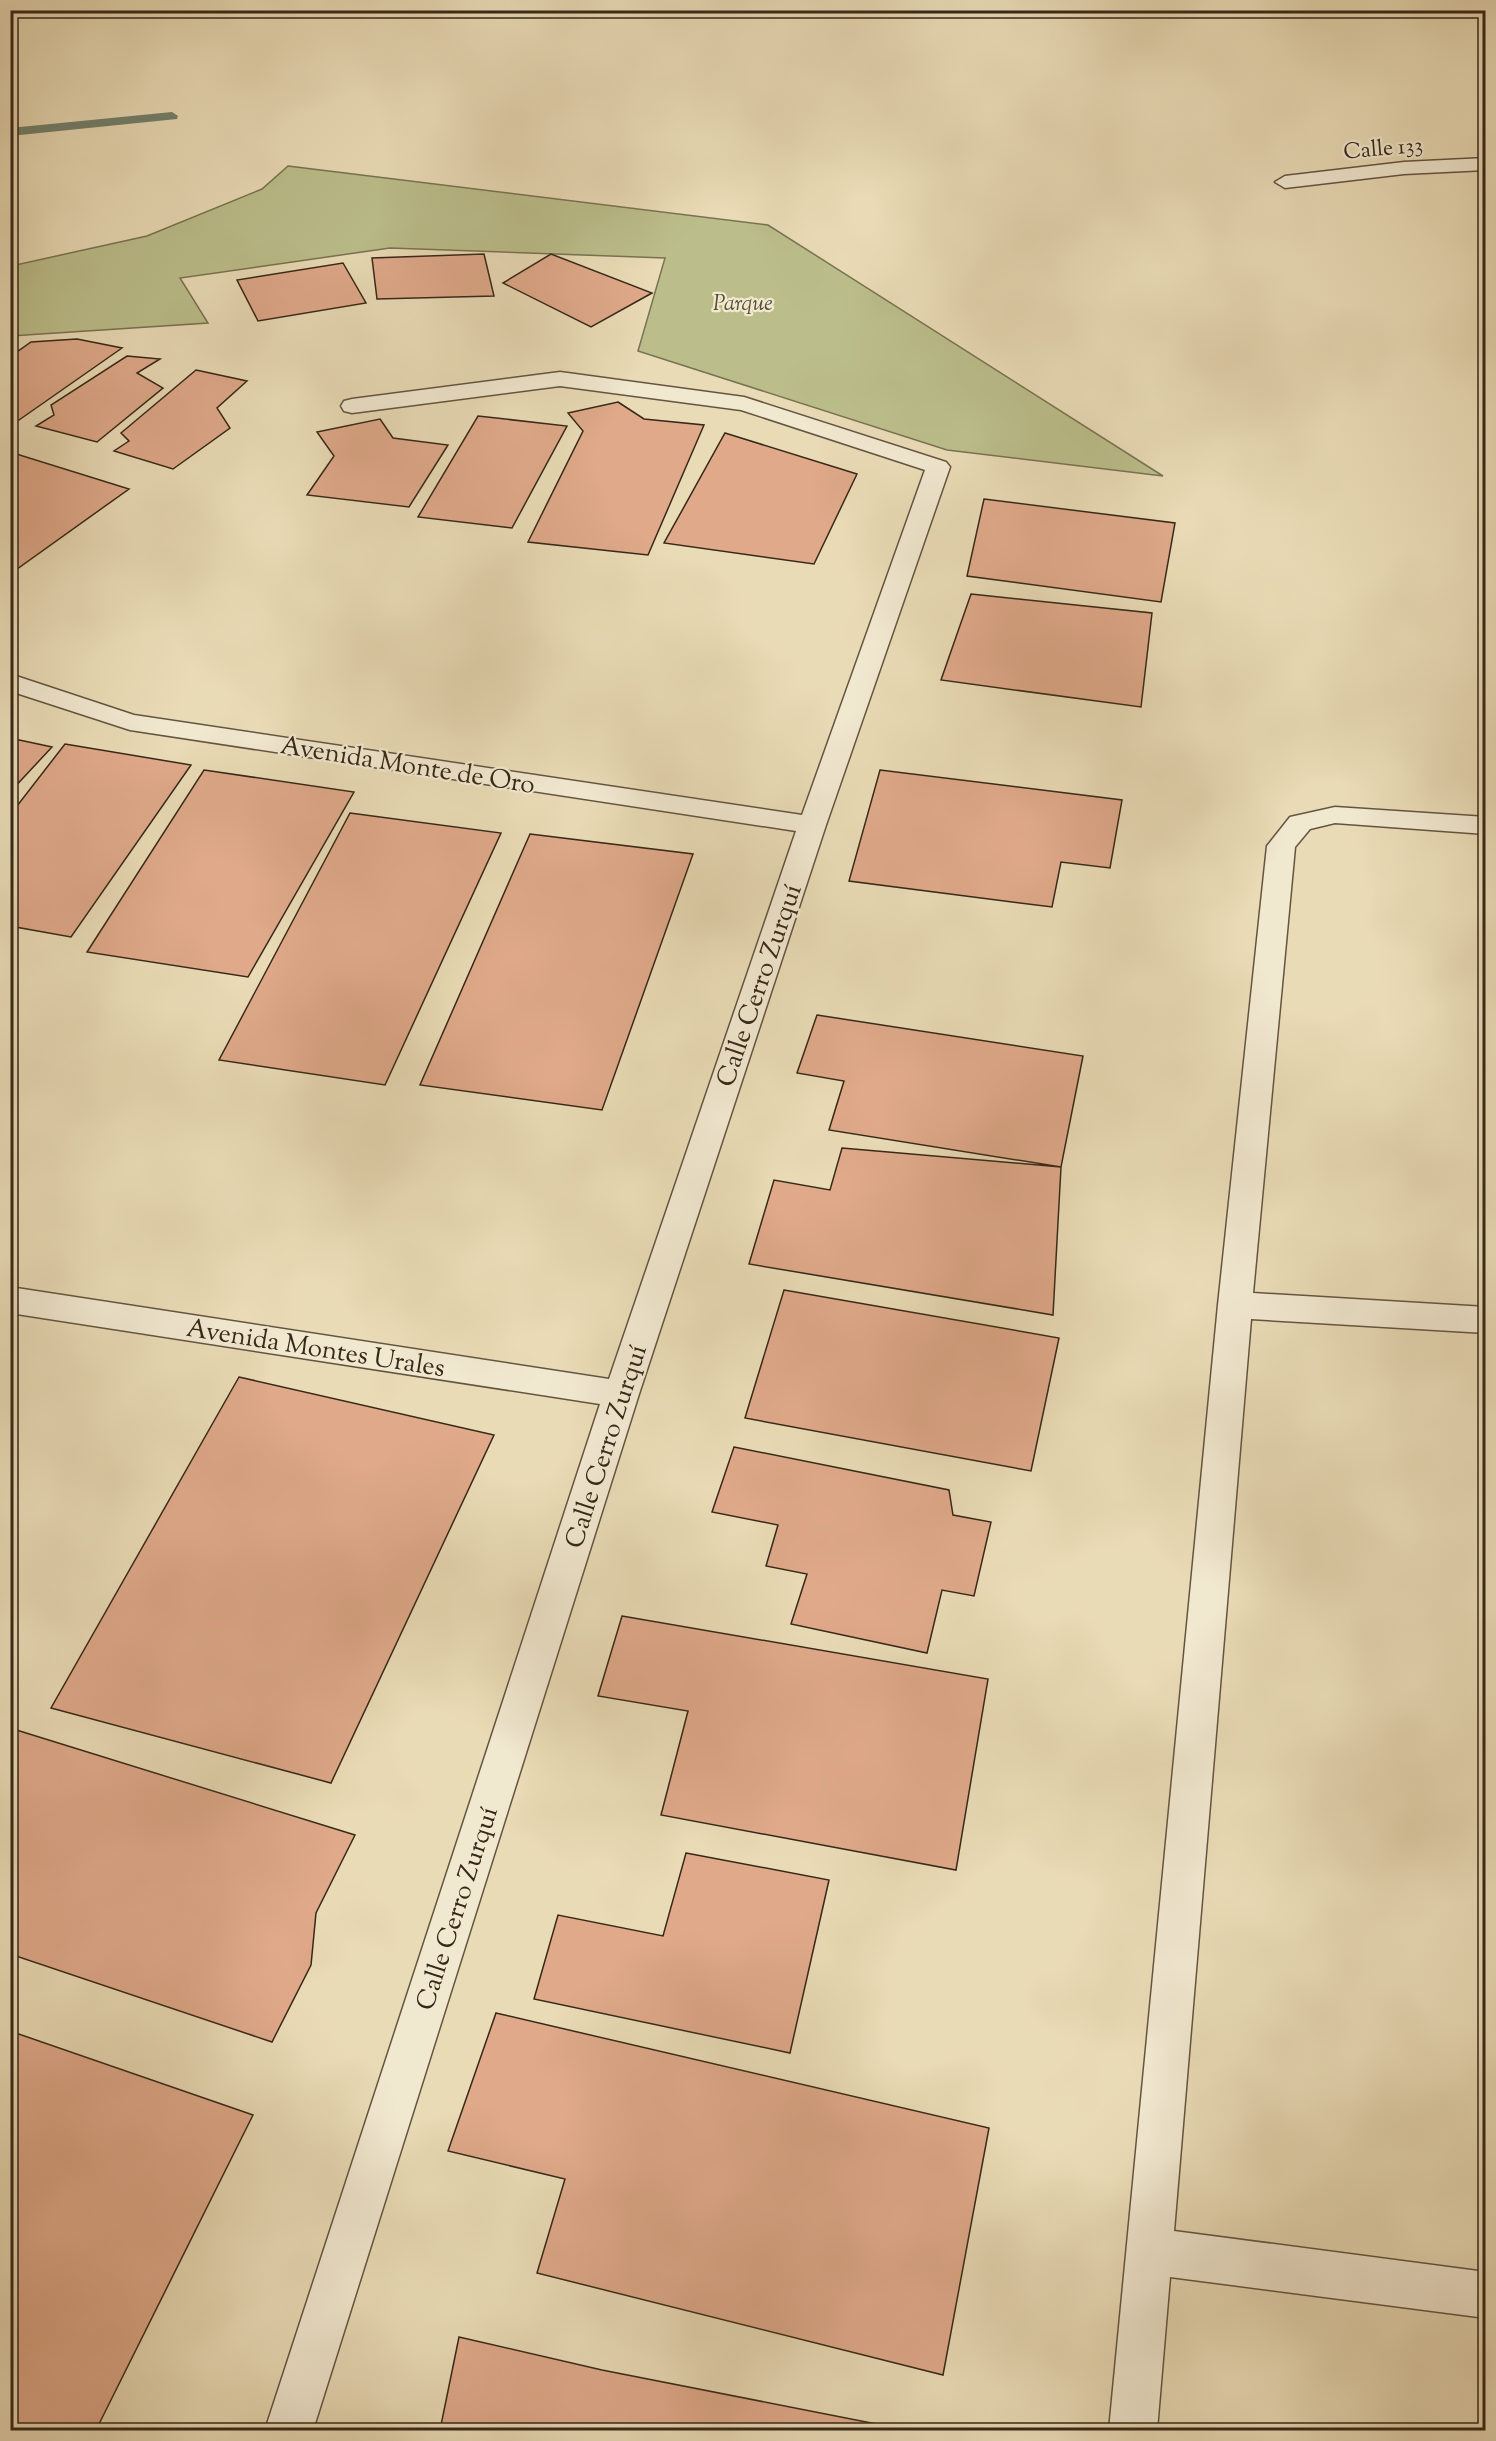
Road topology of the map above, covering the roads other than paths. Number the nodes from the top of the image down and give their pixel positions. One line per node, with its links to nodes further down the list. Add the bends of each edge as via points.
1 (1485, 164): 2 (street, Calle 133, via 1404,168)
2 (1285, 182)
3 (352, 406): 5 (street, Calle Cerro Zurquí, via 560,380 744,404 938,466)
4 (10, 682): 5 (street, Avenida Monte de Oro, via 130,722)
5 (812, 825): 10 (street, Calle Cerro Zurquí)
6 (1485, 825): 8 (street, via 1335,815 1299,823 1281,846)
7 (10, 1300): 10 (street, Avenida Montes Urales)
8 (1235, 1305): 9 (street); 11 (street)
9 (1485, 1320)
10 (621, 1394): 13 (street, Calle Cerro Zurquí)
11 (1148, 2252): 12 (street); 14 (street)
12 (1485, 2295)
13 (289, 2430)
14 (1133, 2430)

